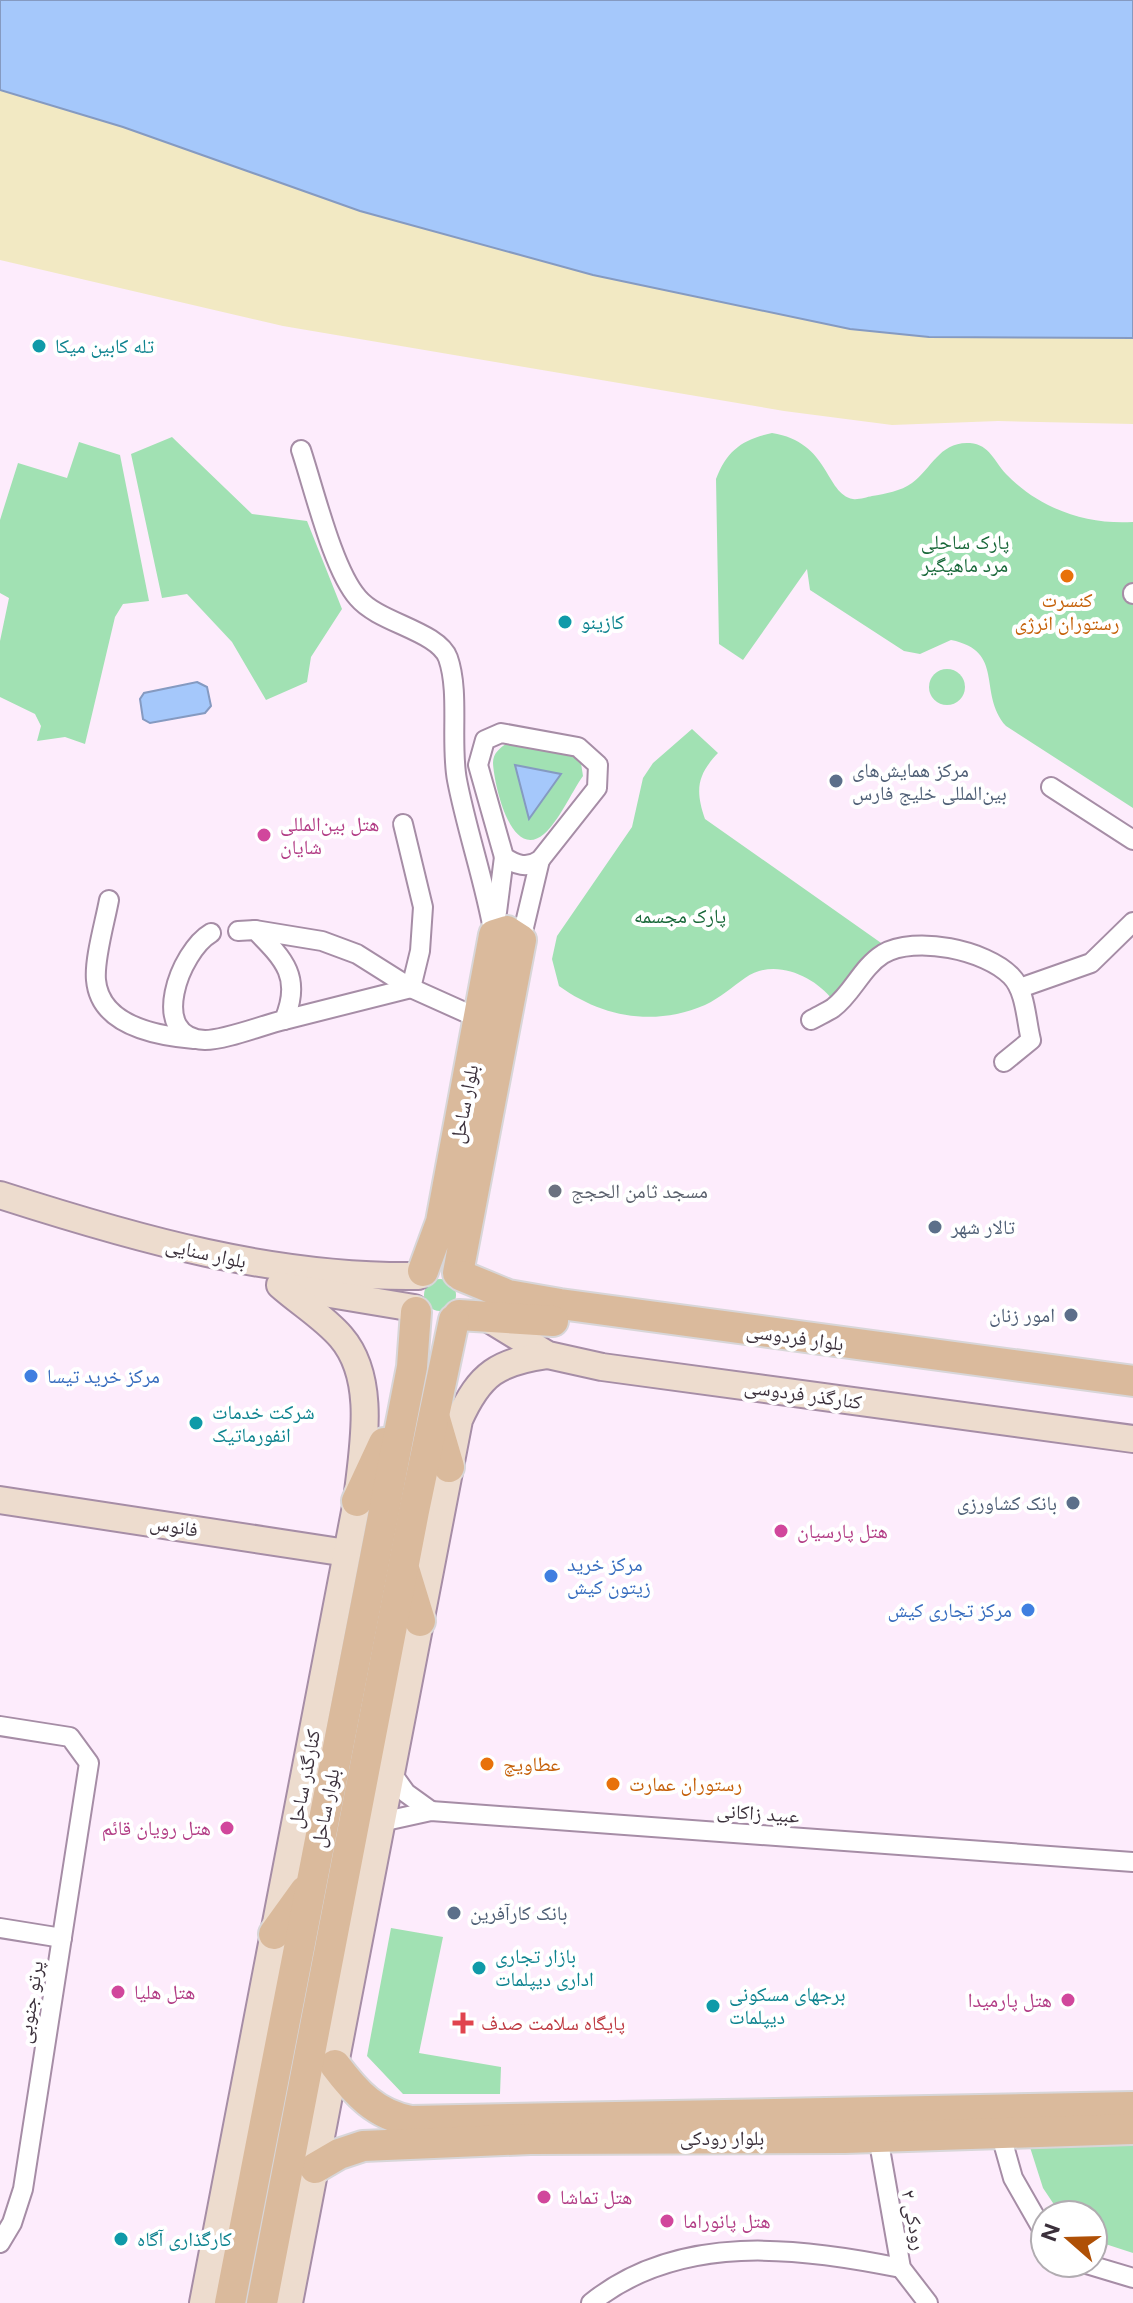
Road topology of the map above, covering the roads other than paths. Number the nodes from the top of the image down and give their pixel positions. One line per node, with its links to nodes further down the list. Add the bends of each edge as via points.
1 (301, 450): 10 (street, via 340,566 357,598 428,638 448,659 458,781 487,890)
2 (1051, 787): 4 (street)
3 (403, 824): 11 (street, via 423,907)
4 (1133, 840)
5 (504, 857): 6 (street, via 522,866); 6 (street, via 478,765 485,740 501,733 578,747 598,765 597,788); 10 (street)
6 (540, 860): 10 (street)
7 (109, 900): 16 (street, via 96,980 105,1004 132,1027)
8 (1133, 922): 12 (street, via 1091,963)
9 (211, 933): 16 (street, via 181,967 173,1006 175,1023 183,1033)
10 (508, 938): 13 (main road, بلوار ساحل); 21 (main road, بلوار ساحل)
11 (411, 988): 13 (street); 14 (street); 14 (street, via 357,954 322,941 247,931 276,951 293,985)
12 (1020, 988): 15 (street, via 1010,974 963,950 910,945 867,965 835,1007); 17 (street, via 1031,1040)
13 (480, 1019): 20 (main road, بلوار ساحل, via 441,1222)
14 (284, 1020): 16 (street)
15 (811, 1020)
16 (204, 1040)
17 (1004, 1062)
18 (0, 1195): 20 (street, بلوار سنایی, via 145,1239 256,1263 354,1277)
19 (0, 1213): 22 (street, بلوار سنایی, via 183,1267)
20 (421, 1273): 21 (main road, via 439,1266); 23 (main road, via 411,1295)
21 (460, 1274): 24 (main road, via 468,1299); 26 (main road, بلوار فردوسی, via 508,1295 560,1304)
22 (280, 1285): 23 (street, بلوار سنایی); 33 (street, کنارگذر ساحل, via 341,1337 351,1353 364,1398)
23 (415, 1310): 24 (main road, via 430,1322); 28 (main road, بلوار ساحل, via 412,1367)
24 (466, 1317): 25 (street, کنارگذر فردوسی); 27 (main road, بلوار فردوسی, via 556,1321); 29 (main road, بلوار ساحل)
25 (548, 1355): 30 (street, کنارگذر فردوسی, via 602,1367); 31 (street, via 518,1360 491,1372 473,1388 459,1420)
26 (1133, 1381)
27 (1133, 1400)
28 (403, 1401): 33 (main road); 42 (main road, بلوار ساحل)
29 (434, 1417): 31 (main road); 35 (main road, بلوار ساحل)
30 (1133, 1439)
31 (449, 1467): 36 (street)
32 (0, 1500): 34 (street, فانوس)
33 (357, 1501): 34 (street, کنارگذر ساحل)
34 (347, 1553): 44 (street, کنارگذر ساحل)
35 (403, 1567): 36 (main road); 61 (main road, بلوار ساحل)
36 (420, 1621): 38 (street)
37 (0, 1726): 45 (street, پرتو جنوبی, via 70,1737 89,1763)
38 (391, 1772): 39 (street, via 406,1793); 40 (street)
39 (431, 1811): 40 (street, عبید زاکانی); 41 (street, عبید زاکانی)
40 (381, 1822): 46 (street)
41 (1133, 1862)
42 (311, 1883): 44 (main road); 60 (main road, بلوار ساحل)
43 (0, 1928): 45 (street)
44 (274, 1934): 59 (street, کنارگذر ساحل)
45 (62, 1938): 55 (street, پرتو جنوبی, via 23,2189)
46 (335, 2065): 48 (main road); 53 (street)
47 (1133, 2107): 48 (main road, بلوار رودکی, via 426,2121)
48 (384, 2115): 52 (main road, via 371,2123)
49 (1133, 2129): 50 (main road, بلوار رودکی)
50 (1000, 2132): 51 (main road, بلوار رودکی); 54 (street, via 1013,2178)
51 (878, 2137): 52 (main road, بلوار رودکی, via 530,2139); 56 (street, رودکی ۲)
52 (375, 2146): 53 (main road, بلوار رودکی, via 352,2148)
53 (315, 2168): 62 (street)
54 (1029, 2206)
55 (0, 2243)
56 (901, 2268): 63 (street, via 824,2252 754,2248 649,2268); 64 (street, رودکی ۲)
57 (1109, 2271): 58 (street)
58 (1133, 2278)
59 (203, 2303)
60 (230, 2303)
61 (262, 2303)
62 (289, 2303)
63 (591, 2303)
64 (928, 2303)

